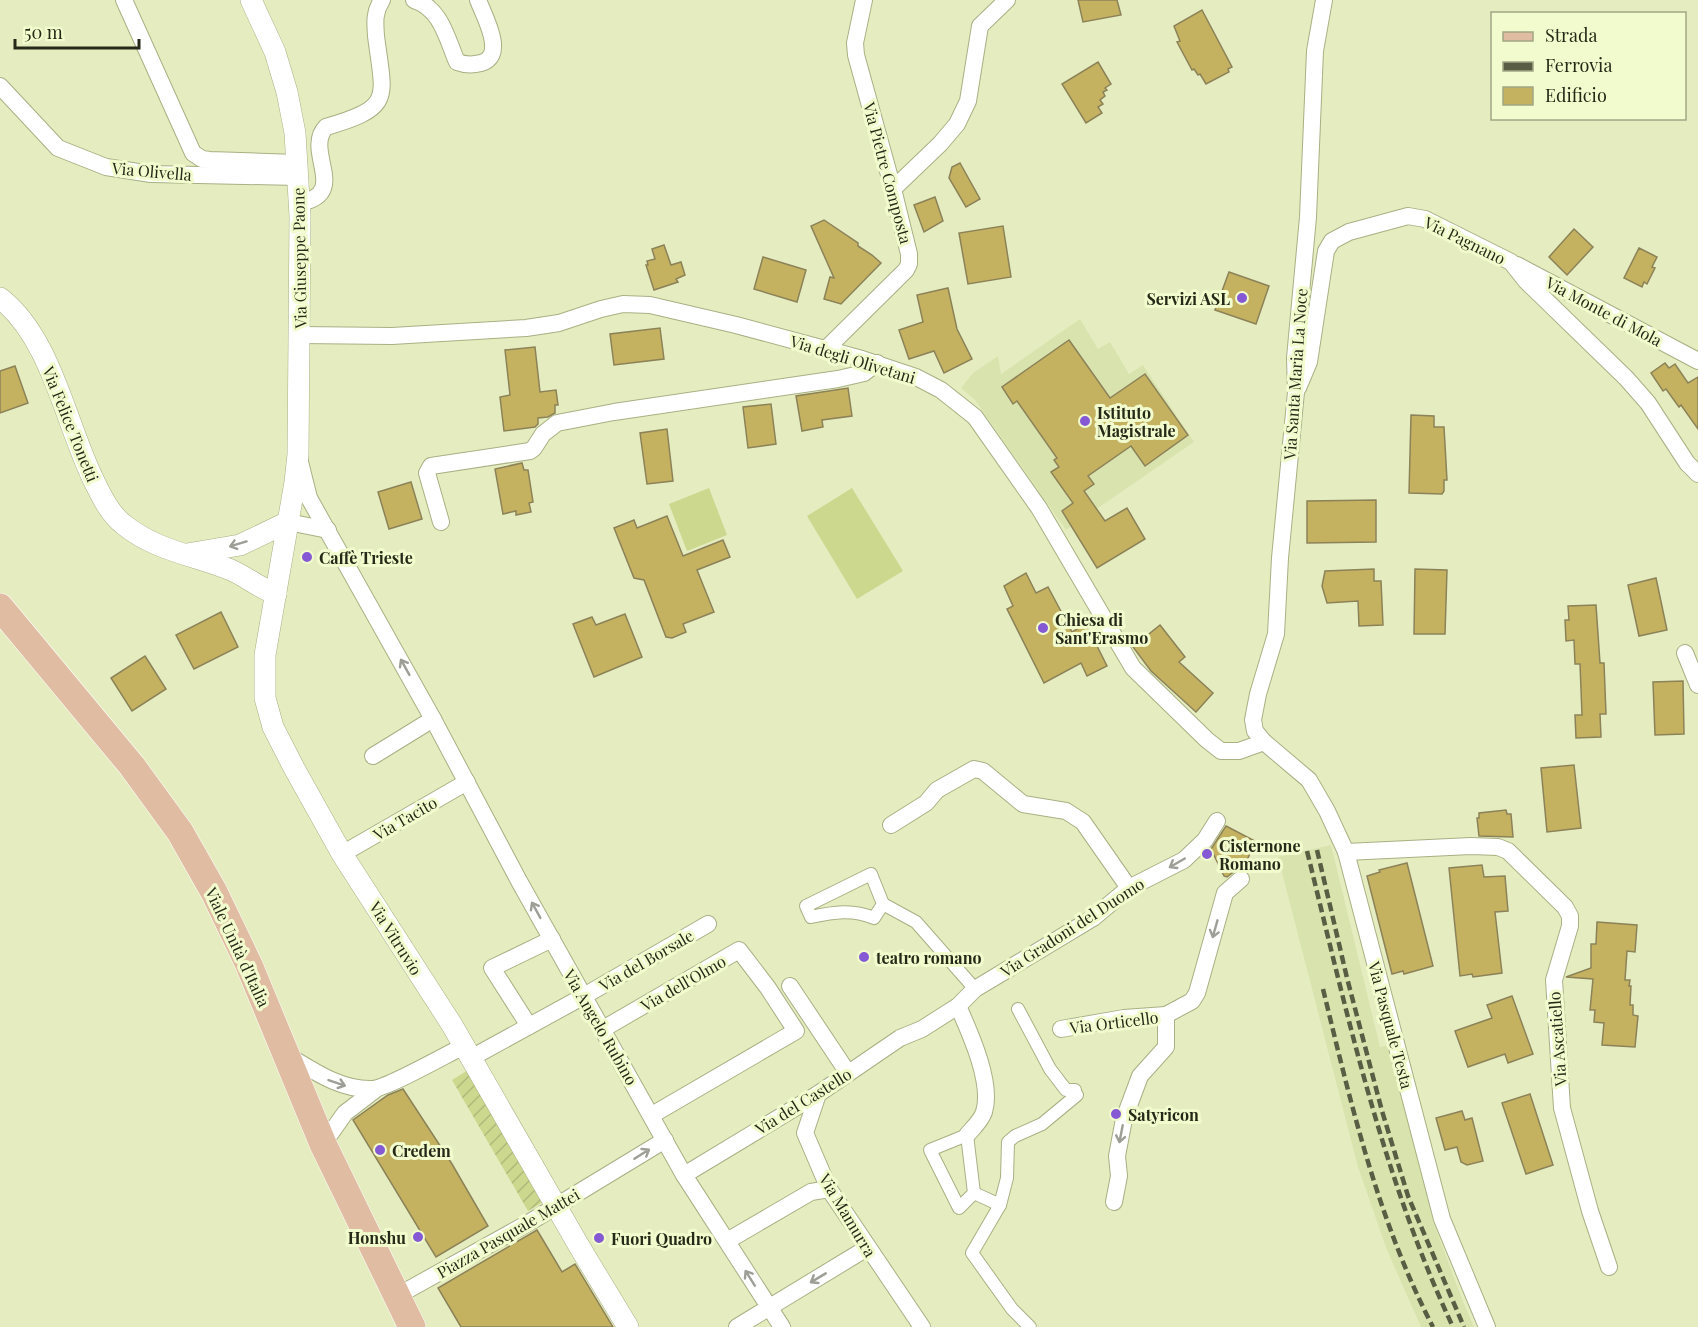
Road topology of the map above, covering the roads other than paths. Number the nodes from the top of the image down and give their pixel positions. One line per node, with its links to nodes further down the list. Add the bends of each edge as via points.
1 (124, 0): 10 (street, via 193,153 202,159)
2 (251, 0): 10 (street, Via Giuseppe Paone, via 275,52 287,92)
3 (382, 0): 12 (street, via 374,22 382,80 377,104 364,114 322,131 323,191 316,199)
4 (414, 0): 5 (street, via 435,13 457,62 468,64 485,62 494,47)
5 (478, 0)
6 (864, 0): 11 (street, Via Pietre Composta, via 856,55)
7 (1007, 0): 11 (street, via 980,26 968,101 957,124)
8 (1324, 0): 19 (street, Via Santa Maria La Noce, via 1315,51)
9 (0, 86): 10 (street, Via Olivella, via 58,148 106,168 151,174)
10 (298, 170): 12 (street, Via Giuseppe Paone)
11 (893, 189): 16 (street, Via Pietre Composta, via 909,264)
12 (300, 203): 15 (street, Via Giuseppe Paone)
13 (1511, 261): 17 (street, Via Monte di Mola); 19 (street, Via Pagnano, via 1425,219 1408,216 1349,232 1332,241 1326,250 1309,362); 21 (street, Via Pagnano, via 1526,281 1648,403)
14 (0, 298): 25 (street, Via Felice Tonetti, via 25,324 42,352 83,459 111,510 122,524 157,546)
15 (300, 335): 16 (street, Via degli Olivetani, via 392,336 525,328 559,323 623,304 650,305); 20 (street, Via Giuseppe Paone)
16 (825, 350): 18 (street, Via degli Olivetani)
17 (1698, 361)
18 (877, 363): 23 (street, via 864,373 838,379 557,423 530,451 431,466 427,473); 31 (street, Via degli Olivetani, via 941,390 975,417 1039,508 1133,668 1221,751 1239,751)
19 (1296, 392): 31 (street, Via Santa Maria La Noce, via 1276,634 1253,720 1255,731)
20 (298, 454): 22 (street, Via Giuseppe Paone); 24 (street, Via Angelo Rubino, via 309,498)
21 (1698, 474)
22 (288, 522): 24 (street); 25 (street, one-way to 25, via 240,545); 26 (street, Via Vitruvio)
23 (441, 522)
24 (328, 530): 30 (street, Via Angelo Rubino, one-way to 24)
25 (184, 555): 26 (street, Via Felice Tonetti, via 233,571)
26 (276, 594): 37 (street, Via Vitruvio, via 265,654 265,698 273,727)
27 (0, 607): 54 (main road, Viale Unità d'Italia, via 132,766 180,832 249,965)
28 (1685, 653): 29 (street)
29 (1698, 685)
30 (433, 718): 32 (street); 33 (street, Via Angelo Rubino)
31 (1264, 742): 36 (street, Via Pasquale Testa, via 1309,780)
32 (373, 756)
33 (466, 782): 37 (street, Via Tacito); 42 (street, Via Angelo Rubino, one-way to 33)
34 (1217, 821): 39 (street, Via Gradoni del Duomo, one-way to 39, via 1205,840 1184,860)
35 (891, 825): 39 (street, via 926,802 937,789 974,769 983,771 1023,804 1075,815)
36 (1346, 852): 70 (street, Via Ascatiello, via 1498,847 1508,851 1565,907 1570,926 1554,980 1562,1108); 79 (street, Via Pasquale Testa, via 1442,1219)
37 (342, 854): 53 (street, Via Vitruvio)
38 (1241, 879): 48 (street, one-way to 48, via 1225,893 1197,993 1192,1001)
39 (1129, 888): 44 (street, Via Gradoni del Duomo, via 1093,918)
40 (883, 904): 40 (street, via 871,874 806,906 811,917 837,911 860,912 874,918); 44 (street, via 916,922)
41 (708, 924): 45 (street, Via del Borsale)
42 (552, 939): 45 (street, Via Angelo Rubino); 49 (street, via 492,968)
43 (790, 986): 55 (street)
44 (975, 989): 46 (street, Via Gradoni del Duomo)
45 (584, 996): 49 (street, Via del Borsale); 50 (street, Via Angelo Rubino)
46 (958, 1006): 51 (street, Via Gradoni del Duomo); 59 (street, via 975,1043 986,1095 983,1116)
47 (1018, 1009): 66 (street, via 1050,1069 1066,1089 1076,1093 1042,1124 1008,1142 1007,1178)
48 (1166, 1015): 52 (street, Via Orticello); 65 (street, one-way to 65, via 1166,1047 1140,1076 1124,1119)
49 (529, 1026): 53 (street)
50 (603, 1029): 58 (street, Via Angelo Rubino); 58 (street, Via dell'Olmo, via 739,950 796,1030)
51 (922, 1029): 55 (street, Via del Castello, via 900,1038)
52 (1061, 1029)
53 (467, 1052): 56 (street); 67 (street, Via Vitruvio)
54 (286, 1055): 56 (street, one-way to 56, via 328,1080 351,1088); 61 (main road, Viale Unità d'Italia)
55 (848, 1073): 57 (street, Via del Castello)
56 (375, 1090): 61 (street, via 345,1113)
57 (818, 1094): 62 (street, Via del Castello); 63 (street, Via Mamurra, via 805,1133)
58 (652, 1115): 60 (street, Via Angelo Rubino)
59 (967, 1135): 64 (street); 64 (street, via 930,1150 959,1208)
60 (665, 1140): 62 (street, Via Angelo Rubino); 67 (street, Piazza Pasquale Mattei, one-way to 60)
61 (323, 1144): 71 (main road, Viale Unità d'Italia)
62 (684, 1175): 68 (street, Via Angelo Rubino)
63 (829, 1189): 68 (street, via 811,1192); 69 (street, Via Mamurra)
64 (974, 1193): 66 (street)
65 (1114, 1202)
66 (1000, 1205): 78 (street, via 972,1252 1012,1309)
67 (556, 1207): 71 (street, Piazza Pasquale Mattei); 74 (street, Via Vitruvio)
68 (727, 1241): 72 (street, Via Angelo Rubino, one-way to 68)
69 (867, 1248): 72 (street, one-way to 72); 77 (street, Via Mamurra)
70 (1609, 1267)
71 (397, 1296): 73 (main road, Viale Unità d'Italia)
72 (768, 1308): 75 (street); 76 (street, Via Angelo Rubino)
73 (412, 1327)
74 (628, 1327)
75 (737, 1327)
76 (782, 1327)
77 (922, 1327)
78 (1030, 1327)
79 (1487, 1327)

